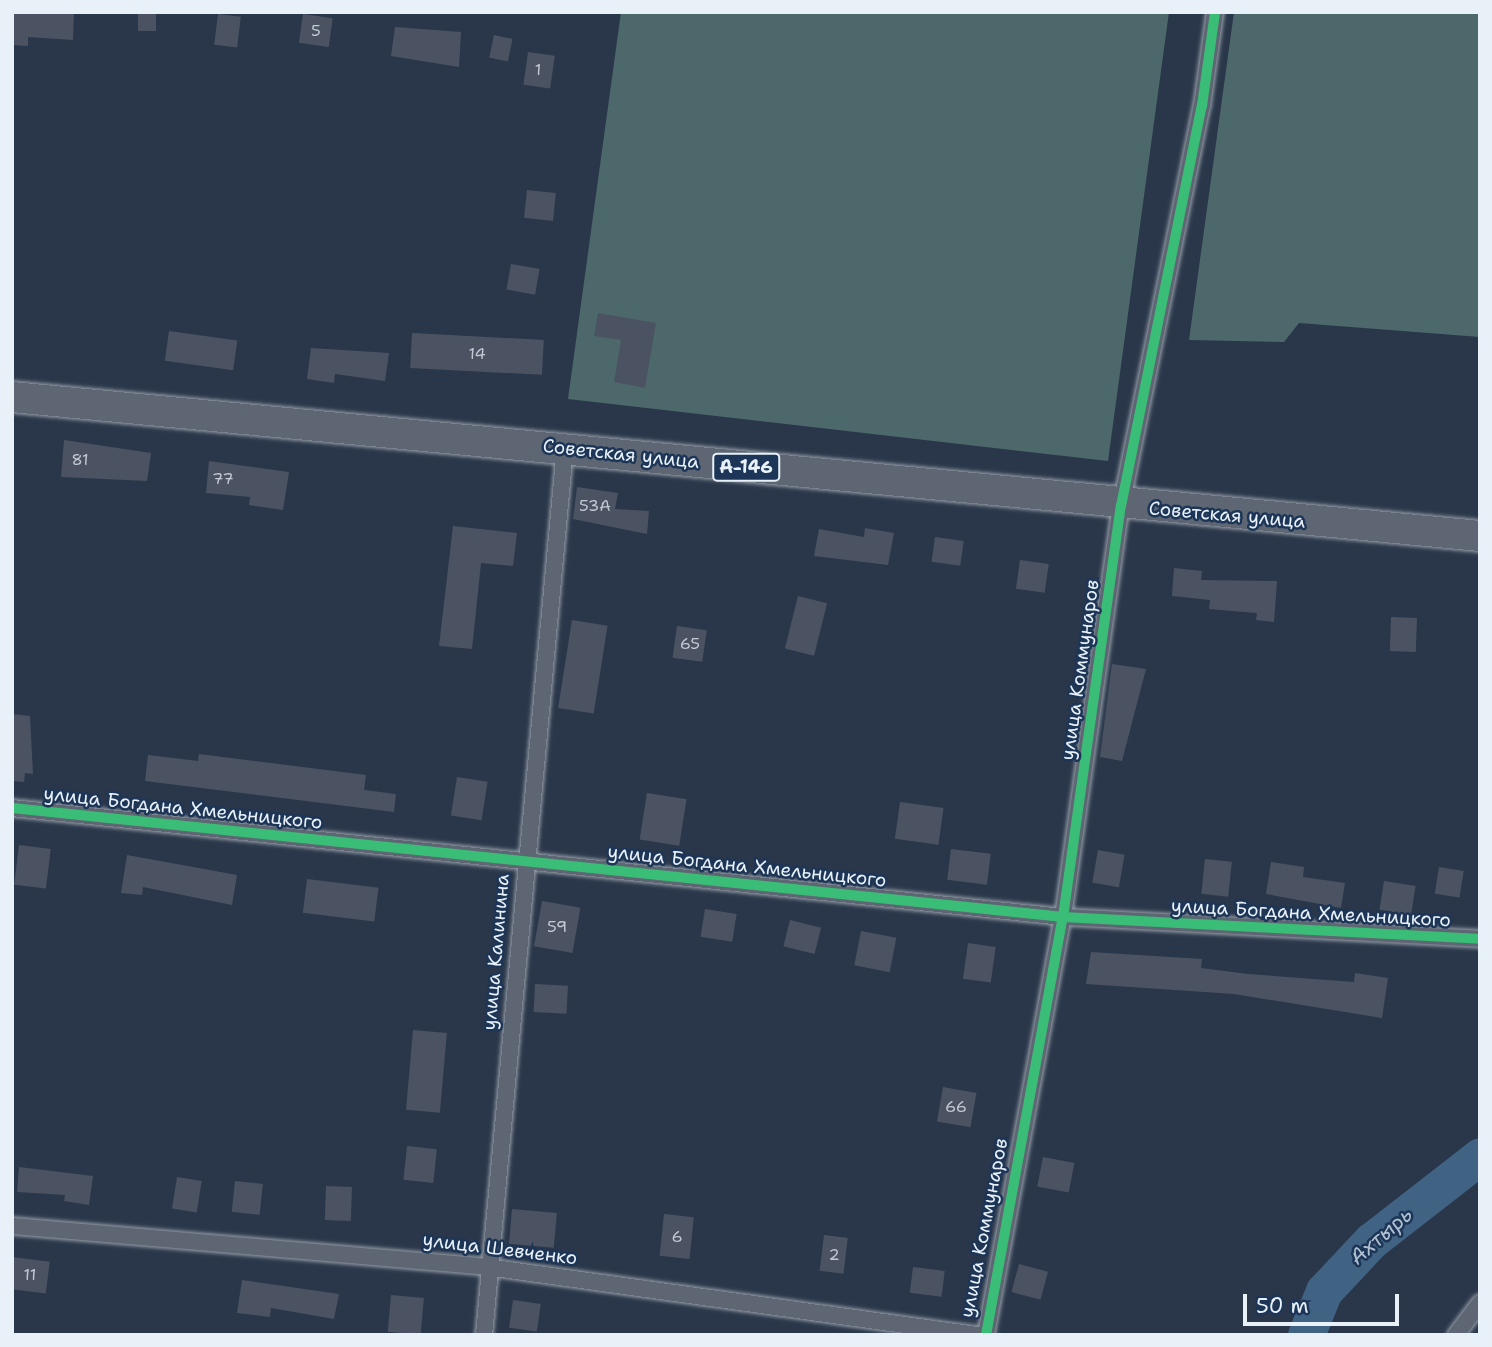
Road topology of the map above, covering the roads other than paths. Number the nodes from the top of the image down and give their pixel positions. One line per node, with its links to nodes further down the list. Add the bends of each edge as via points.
1 (1215, 12): 4 (street, улица Коммунаров, via 1202,106)
2 (12, 397): 3 (highway, Советская улица / А-146)
3 (565, 448): 4 (highway, Советская улица / А-146); 7 (street, улица Калинина)
4 (1121, 506): 5 (highway, Советская улица / А-146); 8 (street, улица Коммунаров)
5 (1480, 536)
6 (12, 808): 7 (street, улица Богдана Хмельницкого)
7 (525, 859): 8 (street, улица Богдана Хмельницкого); 11 (street, улица Калинина)
8 (1063, 917): 9 (street, улица Богдана Хмельницкого); 15 (street, улица Коммунаров)
9 (1480, 939)
10 (12, 1226): 11 (street, улица Шевченко)
11 (487, 1267): 13 (street, улица Калинина); 14 (street, улица Шевченко)
12 (1480, 1303): 16 (street)
13 (484, 1335)
14 (980, 1335)
15 (986, 1335)
16 (1456, 1335)

